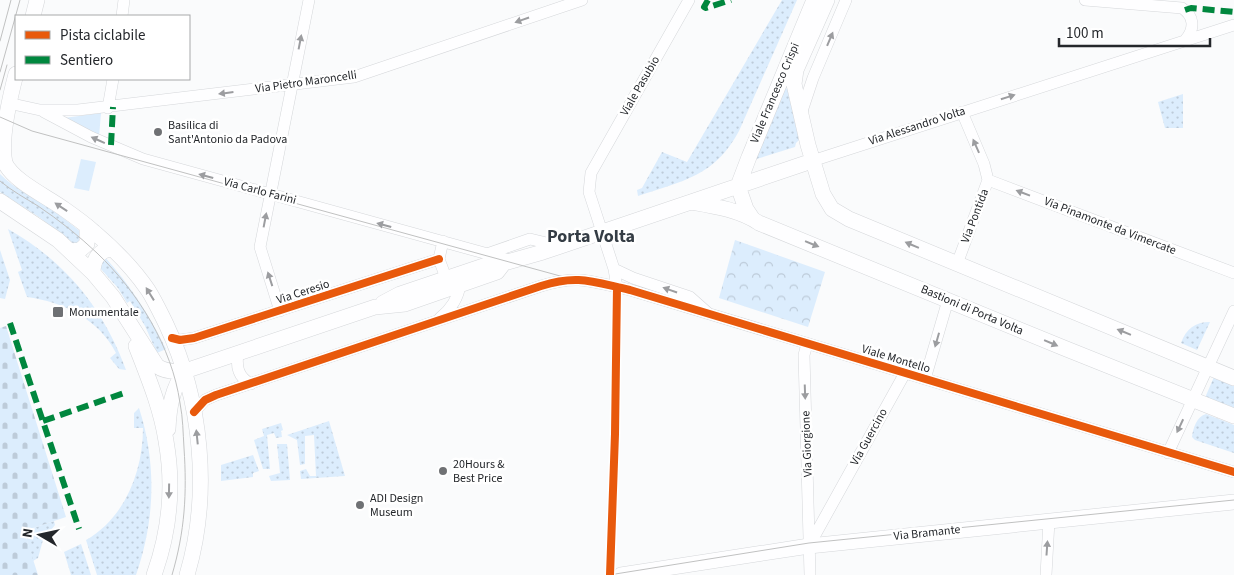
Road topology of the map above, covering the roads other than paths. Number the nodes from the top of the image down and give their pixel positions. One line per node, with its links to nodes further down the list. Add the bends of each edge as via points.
1 (37, 0): 11 (main road)
2 (124, 0): 12 (street)
3 (309, 0): 17 (street, one-way to 3)
4 (582, 0): 10 (street, Via Pietro Maroncelli)
5 (689, 0): 32 (street, Viale Pasubio, via 591,172 588,192)
6 (814, 0): 26 (main road, Viale Francesco Crispi)
7 (827, 0): 22 (main road, Viale Francesco Crispi, via 796,70 794,84)
8 (846, 0): 22 (street, one-way to 8)
9 (1085, 0): 14 (street, via 1182,8 1192,22 1192,30)
10 (568, 2): 17 (street, Via Pietro Maroncelli, one-way to 17, via 354,77)
11 (33, 15)
12 (122, 15)
13 (1234, 24): 14 (street, Via Alessandro Volta)
14 (1186, 39): 21 (street, Via Alessandro Volta, one-way to 14)
15 (15, 76): 18 (main road)
16 (112, 80): 19 (street)
17 (292, 85): 19 (street, Via Pietro Maroncelli, one-way to 19); 27 (street)
18 (4, 102): 20 (street, Via Carlo Farini); 23 (main road)
19 (108, 108): 20 (street, Via Carlo Farini)
20 (40, 110): 27 (street, Via Carlo Farini, one-way to 20, via 143,159)
21 (962, 112): 24 (street, Via Alessandro Volta); 25 (street, Via Pontida, one-way to 21)
22 (801, 114): 24 (main road, Viale Francesco Crispi)
23 (2, 128): 31 (main road, one-way to 23, via 10,171 2,156)
24 (812, 161): 26 (main road, Via Alessandro Volta); 40 (main road, one-way to 24, via 832,209 823,194)
25 (988, 180): 40 (street, Via Pontida); 43 (street, Via Pinamonte da Vimercate, one-way to 25)
26 (738, 186): 29 (main road, Via Alessandro Volta); 30 (main road)
27 (270, 194): 33 (street, Via Carlo Farini, one-way to 27); 47 (street, one-way to 27, via 260,247)
28 (0, 201): 36 (main road)
29 (691, 202): 30 (main road, Bastioni di Porta Volta, via 713,205); 32 (main road, Via Alessandro Volta)
30 (752, 218): 46 (main road, Bastioni di Porta Volta, one-way to 46)
31 (87, 226): 35 (main road); 36 (main road, via 87,244 80,250)
32 (602, 232): 34 (main road, Via Alessandro Volta); 41 (street)
33 (443, 241): 37 (street, Via Carlo Farini); 38 (street)
34 (559, 246): 37 (street, via 534,239); 39 (main road, Via Alessandro Volta)
35 (112, 249): 42 (main road, via 98,254); 52 (main road, one-way to 35, via 148,290)
36 (71, 251): 42 (main road)
37 (487, 254): 39 (street, Via Carlo Farini)
38 (439, 259): 44 (street); 47 (street, Via Ceresio)
39 (508, 262): 44 (main road, Via Alessandro Volta, via 495,262)
40 (957, 264): 55 (main road, one-way to 40)
41 (614, 269): 45 (street); 49 (street, Viale Montello, one-way to 41, via 690,297)
42 (93, 273): 51 (main road)
43 (1233, 273)
44 (447, 284): 50 (street, via 450,293); 54 (main road, via 405,304 376,307)
45 (617, 287): 49 (street, Viale Montello); 50 (street, Viale Montello, via 565,279)
46 (948, 300): 59 (street, one-way to 59); 61 (main road, Bastioni di Porta Volta, one-way to 61)
47 (280, 311): 52 (street, Via Ceresio, via 194,338)
48 (1234, 311): 55 (street)
49 (711, 315): 53 (street, Viale Montello)
50 (447, 316): 60 (street)
51 (125, 318): 56 (main road, via 159,368); 64 (main road, via 150,384)
52 (172, 338): 56 (main road)
53 (807, 344): 57 (street, Viale Montello); 67 (street, Via Giorgione, one-way to 67, via 804,355)
54 (238, 353): 56 (main road); 60 (street, via 240,374)
55 (1208, 368): 58 (main road); 61 (street)
56 (185, 371): 62 (main road); 64 (main road, via 173,393)
57 (905, 373): 59 (street, Viale Montello); 68 (street, Via Guercino)
58 (1234, 378)
59 (925, 379): 65 (street, Viale Montello)
60 (251, 384): 62 (street, via 209,398)
61 (1193, 400): 63 (main road, Bastioni di Porta Volta); 65 (street, one-way to 65)
62 (194, 412): 73 (main road, one-way to 62, via 196,541 200,498)
63 (1234, 416)
64 (166, 443): 72 (main road, one-way to 72, via 169,503 164,542)
65 (1168, 453): 66 (street, Viale Montello)
66 (1234, 472)
67 (808, 498): 68 (street, via 820,505); 71 (street, Via Giorgione)
68 (833, 502): 71 (street, Via Guercino)
69 (1234, 502): 70 (main road, Via Bramante)
70 (1049, 522): 71 (main road, Via Bramante); 76 (street, one-way to 70)
71 (809, 546): 74 (main road, Via Bramante); 75 (street, Via Giorgione)
72 (154, 575)
73 (187, 575)
74 (621, 575)
75 (810, 575)
76 (1046, 575)

